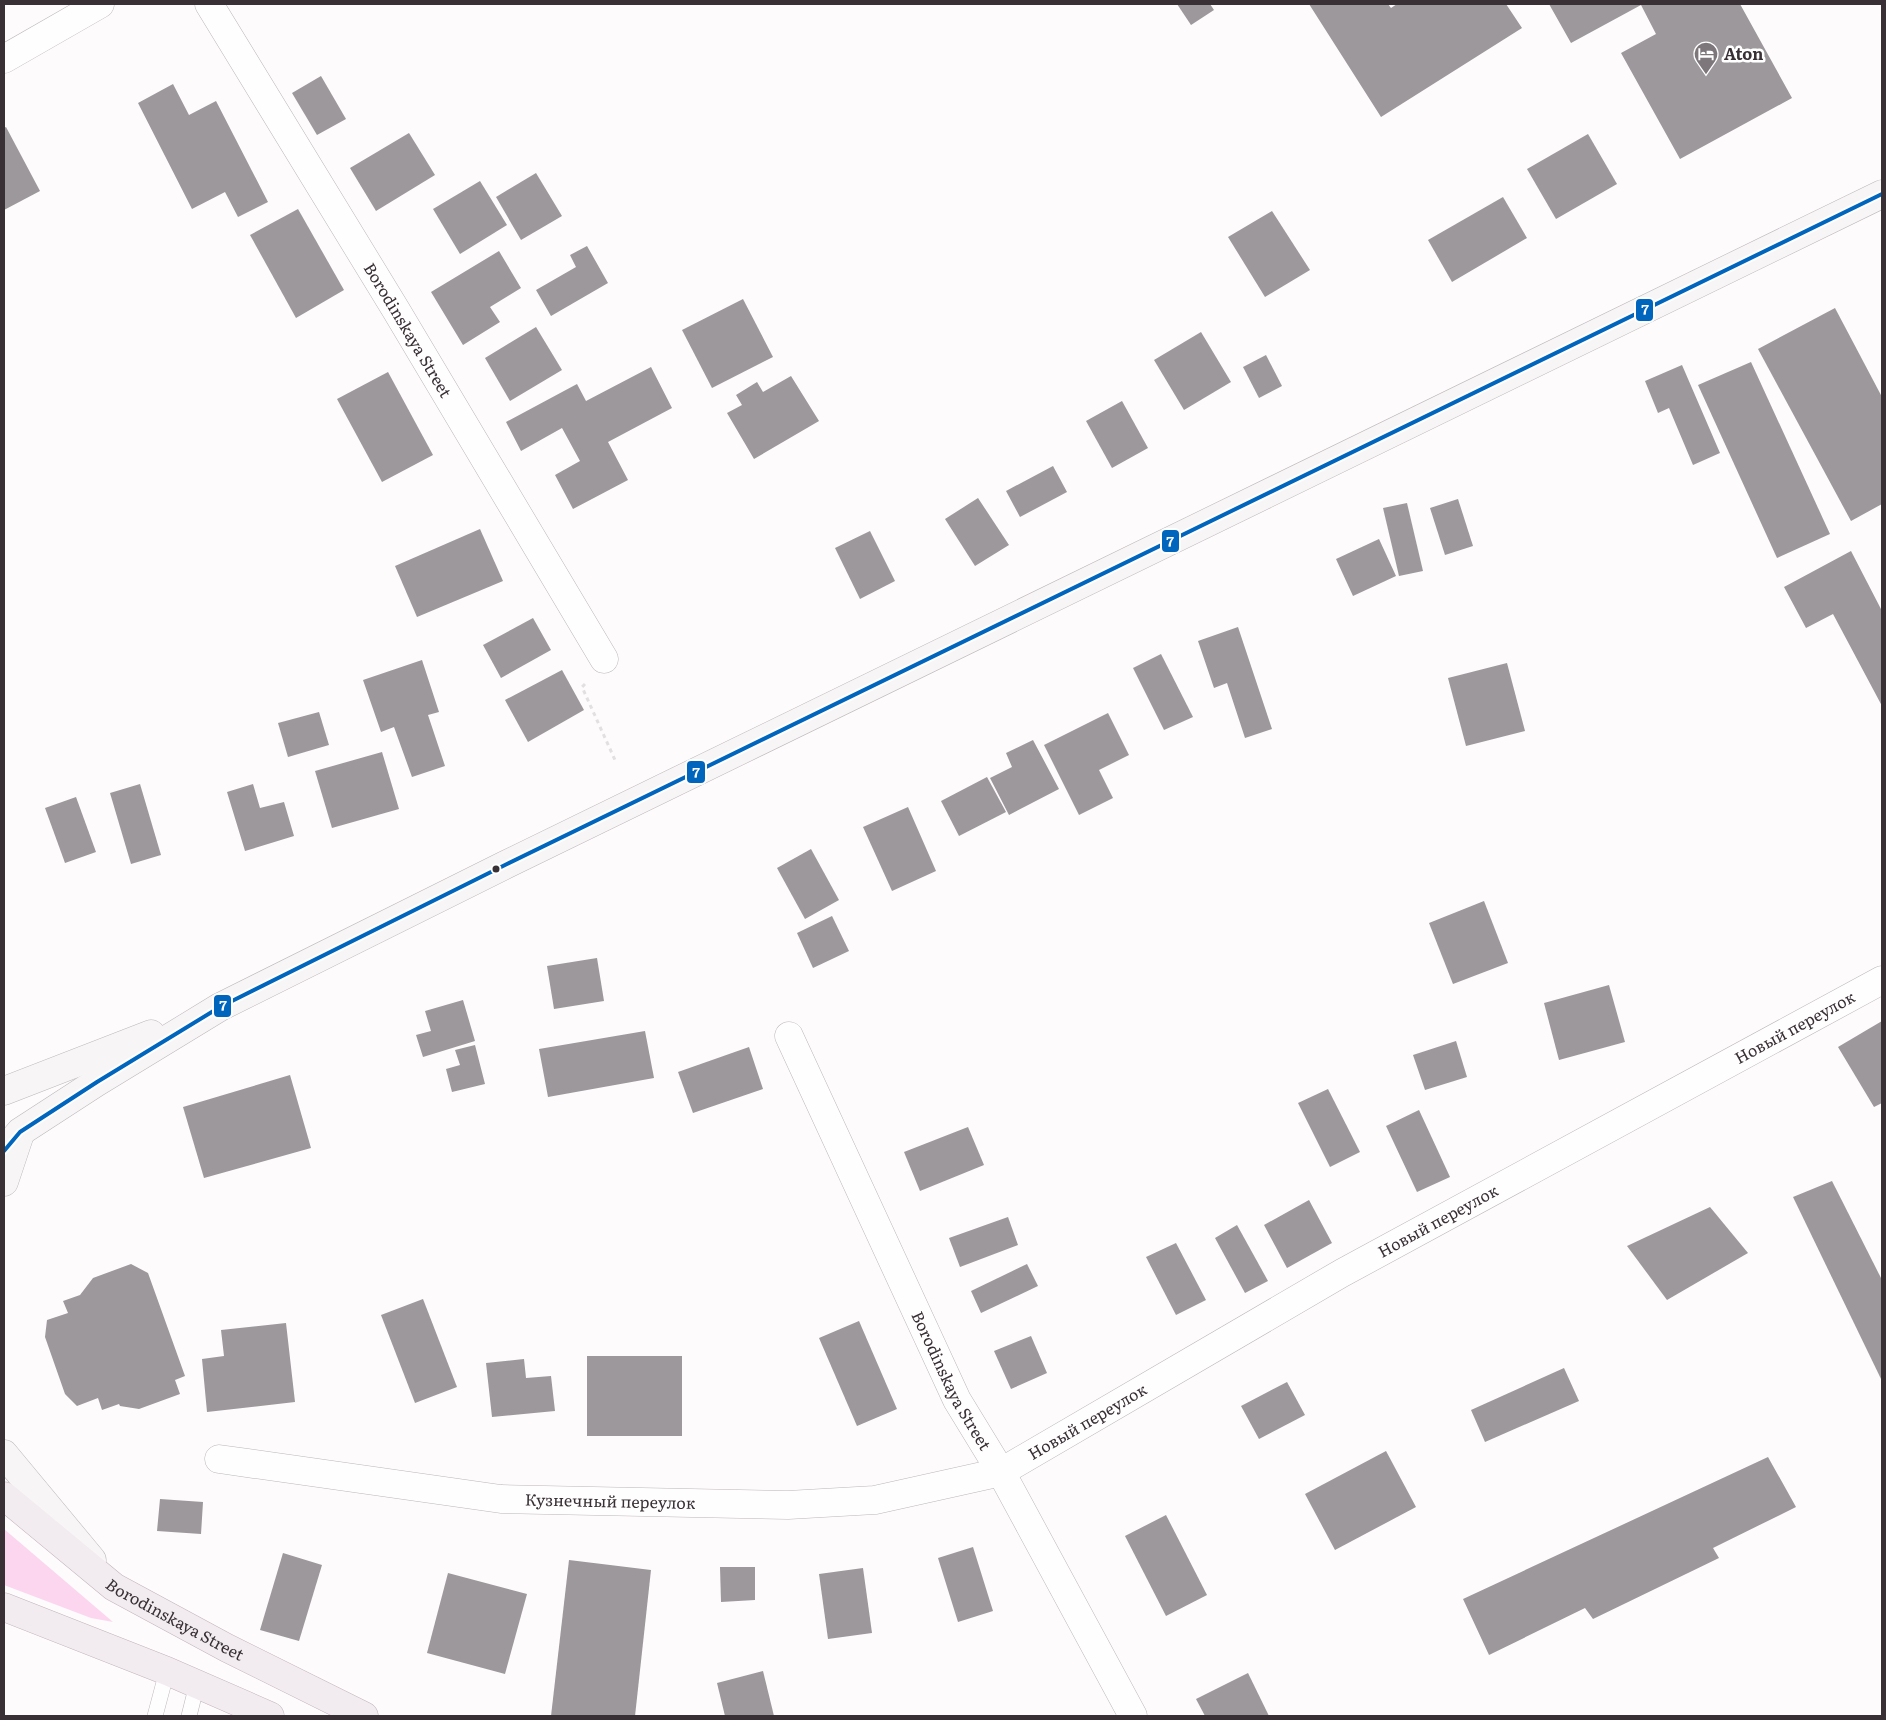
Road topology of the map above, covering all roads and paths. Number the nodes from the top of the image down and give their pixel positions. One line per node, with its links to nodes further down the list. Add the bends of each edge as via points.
1 (100, 4): 3 (street)
2 (209, 4): 5 (street, Borodinskaya Street)
3 (4, 59)
4 (1882, 194): 8 (main road)
5 (604, 659): 6 (path, via 582,687)
6 (615, 760)
7 (1882, 980): 15 (street, Новый переулок, via 1342,1273)
8 (220, 1007): 10 (main road); 11 (main road, via 97,1082)
9 (789, 1036): 15 (street, Borodinskaya Street, via 957,1400)
10 (4, 1091)
11 (12, 1141): 12 (main road)
12 (4, 1182)
13 (4, 1454): 17 (main road)
14 (219, 1459): 15 (street, Кузнечный переулок, via 501,1499 788,1506 875,1500)
15 (1001, 1472): 25 (street, Borodinskaya Street)
16 (4, 1496): 17 (main road, Borodinskaya Street)
17 (114, 1587): 24 (main road, Borodinskaya Street)
18 (4, 1607): 19 (main road)
19 (167, 1671): 20 (main road); 21 (lane)
20 (197, 1684): 22 (lane); 23 (main road)
21 (155, 1716)
22 (189, 1716)
23 (270, 1716)
24 (364, 1716)
25 (1133, 1716)

